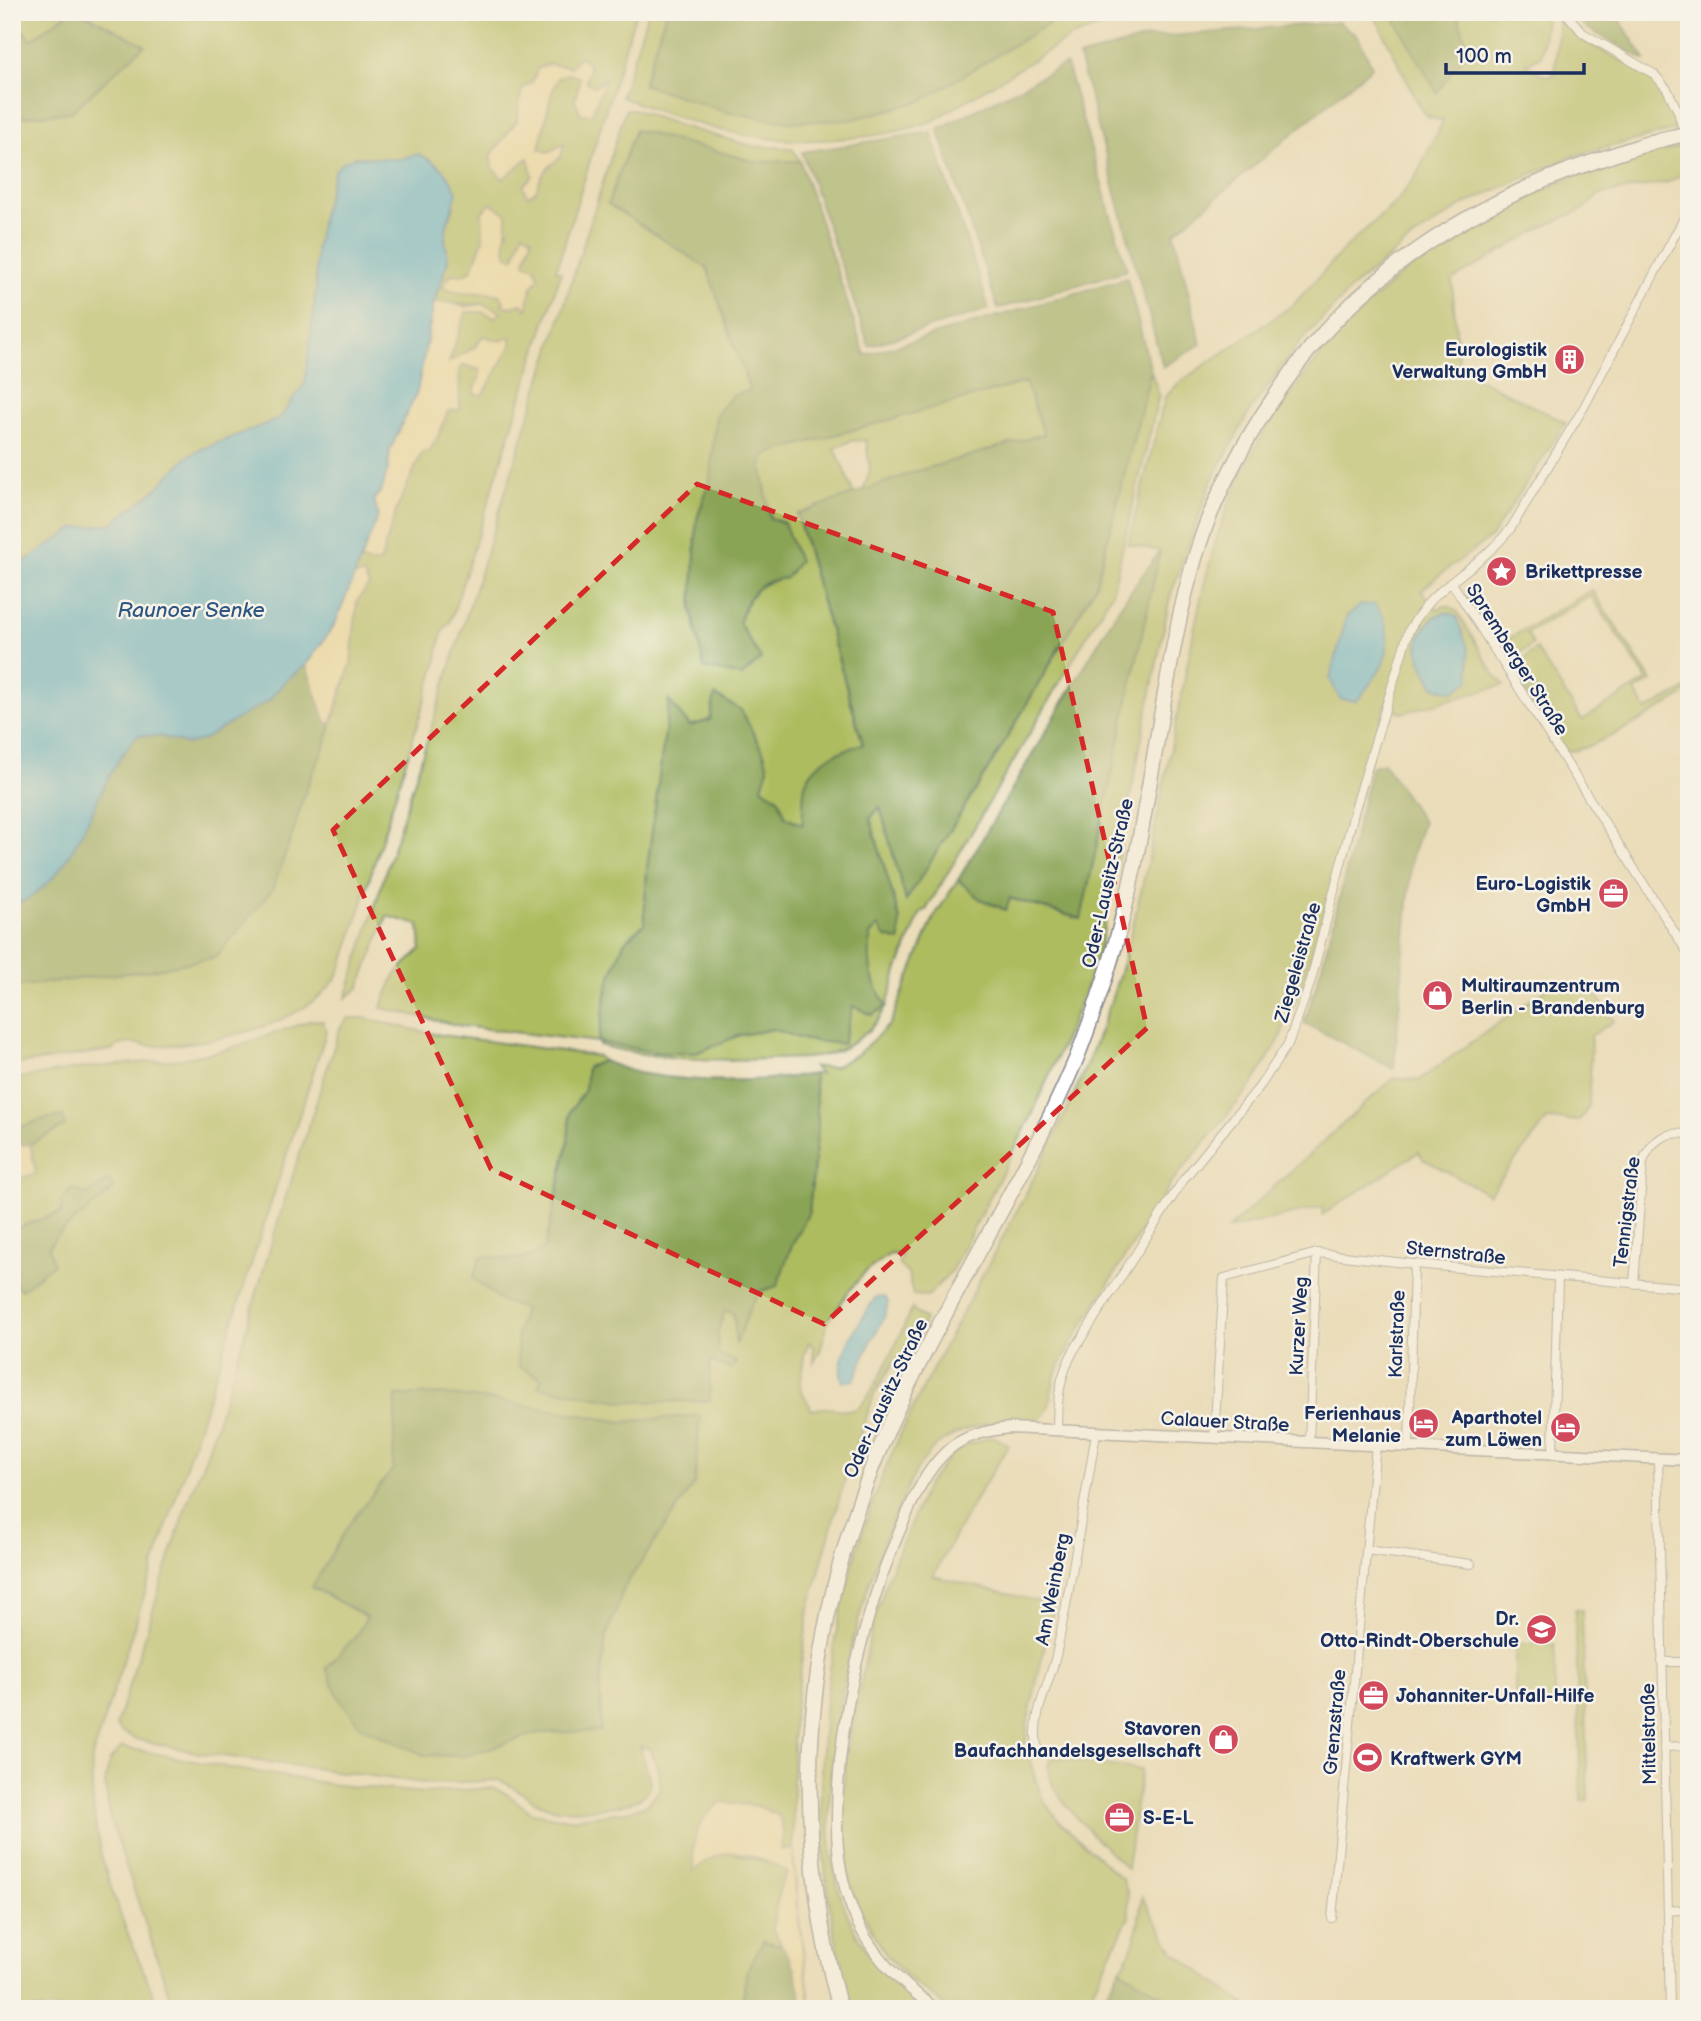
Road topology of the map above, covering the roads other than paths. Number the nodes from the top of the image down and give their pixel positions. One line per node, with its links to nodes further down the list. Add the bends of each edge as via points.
1 (1565, 12): 2 (street, via 1583,33 1654,74 1667,89)
2 (1686, 134): 3 (street); 32 (highway, Oder-Lausitz-Straße, bridge, via 1570,170 1501,200 1398,265 1342,315 1289,375 1223,486 1205,527 1184,598 1125,904 1075,1062 905,1393 870,1470 842,1550 813,1695 810,1773 814,1867)
3 (1689, 156)
4 (1689, 204): 5 (street, Spremberger Straße, via 1584,407 1511,528)
5 (1452, 583): 6 (street, Spremberger Straße); 13 (street, Ziegeleistraße, via 1420,612 1406,641 1355,809 1310,985 1288,1044 1184,1179 1074,1350 1056,1400)
6 (1689, 955)
7 (1689, 1135): 11 (street, Tennigstraße, via 1658,1138 1643,1162)
8 (1317, 1253): 9 (street, Sternstraße); 15 (street, Sternstraße, via 1224,1278); 16 (street, Kurzer Weg)
9 (1414, 1264): 10 (street, Sternstraße); 18 (street, Karlstraße)
10 (1558, 1278): 11 (street, Sternstraße); 19 (street)
11 (1634, 1284): 12 (street, Sternstraße)
12 (1689, 1288)
13 (1057, 1431): 14 (street, Calauer Straße); 33 (street, Calauer Straße, via 1010,1428 978,1433 949,1448 924,1479 897,1537 856,1667 841,1755 838,1853 862,1932 881,1962)
14 (1096, 1433): 15 (street, Calauer Straße); 28 (street, Am Weinberg, via 1056,1654 1037,1720)
15 (1214, 1438): 16 (street, Calauer Straße)
16 (1308, 1442): 17 (street, Calauer Straße)
17 (1376, 1445): 18 (street, Calauer Straße); 22 (street, Grenzstraße)
18 (1409, 1446): 19 (street, Calauer Straße)
19 (1552, 1452): 20 (street, Calauer Straße)
20 (1658, 1458): 21 (street, Calauer Straße); 24 (street, Mittelstraße)
21 (1689, 1460)
22 (1366, 1550): 23 (street); 31 (street, Grenzstraße)
23 (1471, 1564)
24 (1662, 1662): 25 (street); 26 (street, Mittelstraße)
25 (1689, 1662)
26 (1664, 1746): 27 (street); 30 (street, Mittelstraße)
27 (1689, 1746)
28 (1038, 1750)
29 (1689, 1909): 30 (street)
30 (1668, 1911): 34 (street, Mittelstraße)
31 (1332, 1918)
32 (840, 2009)
33 (936, 2009)
34 (1670, 2009)

